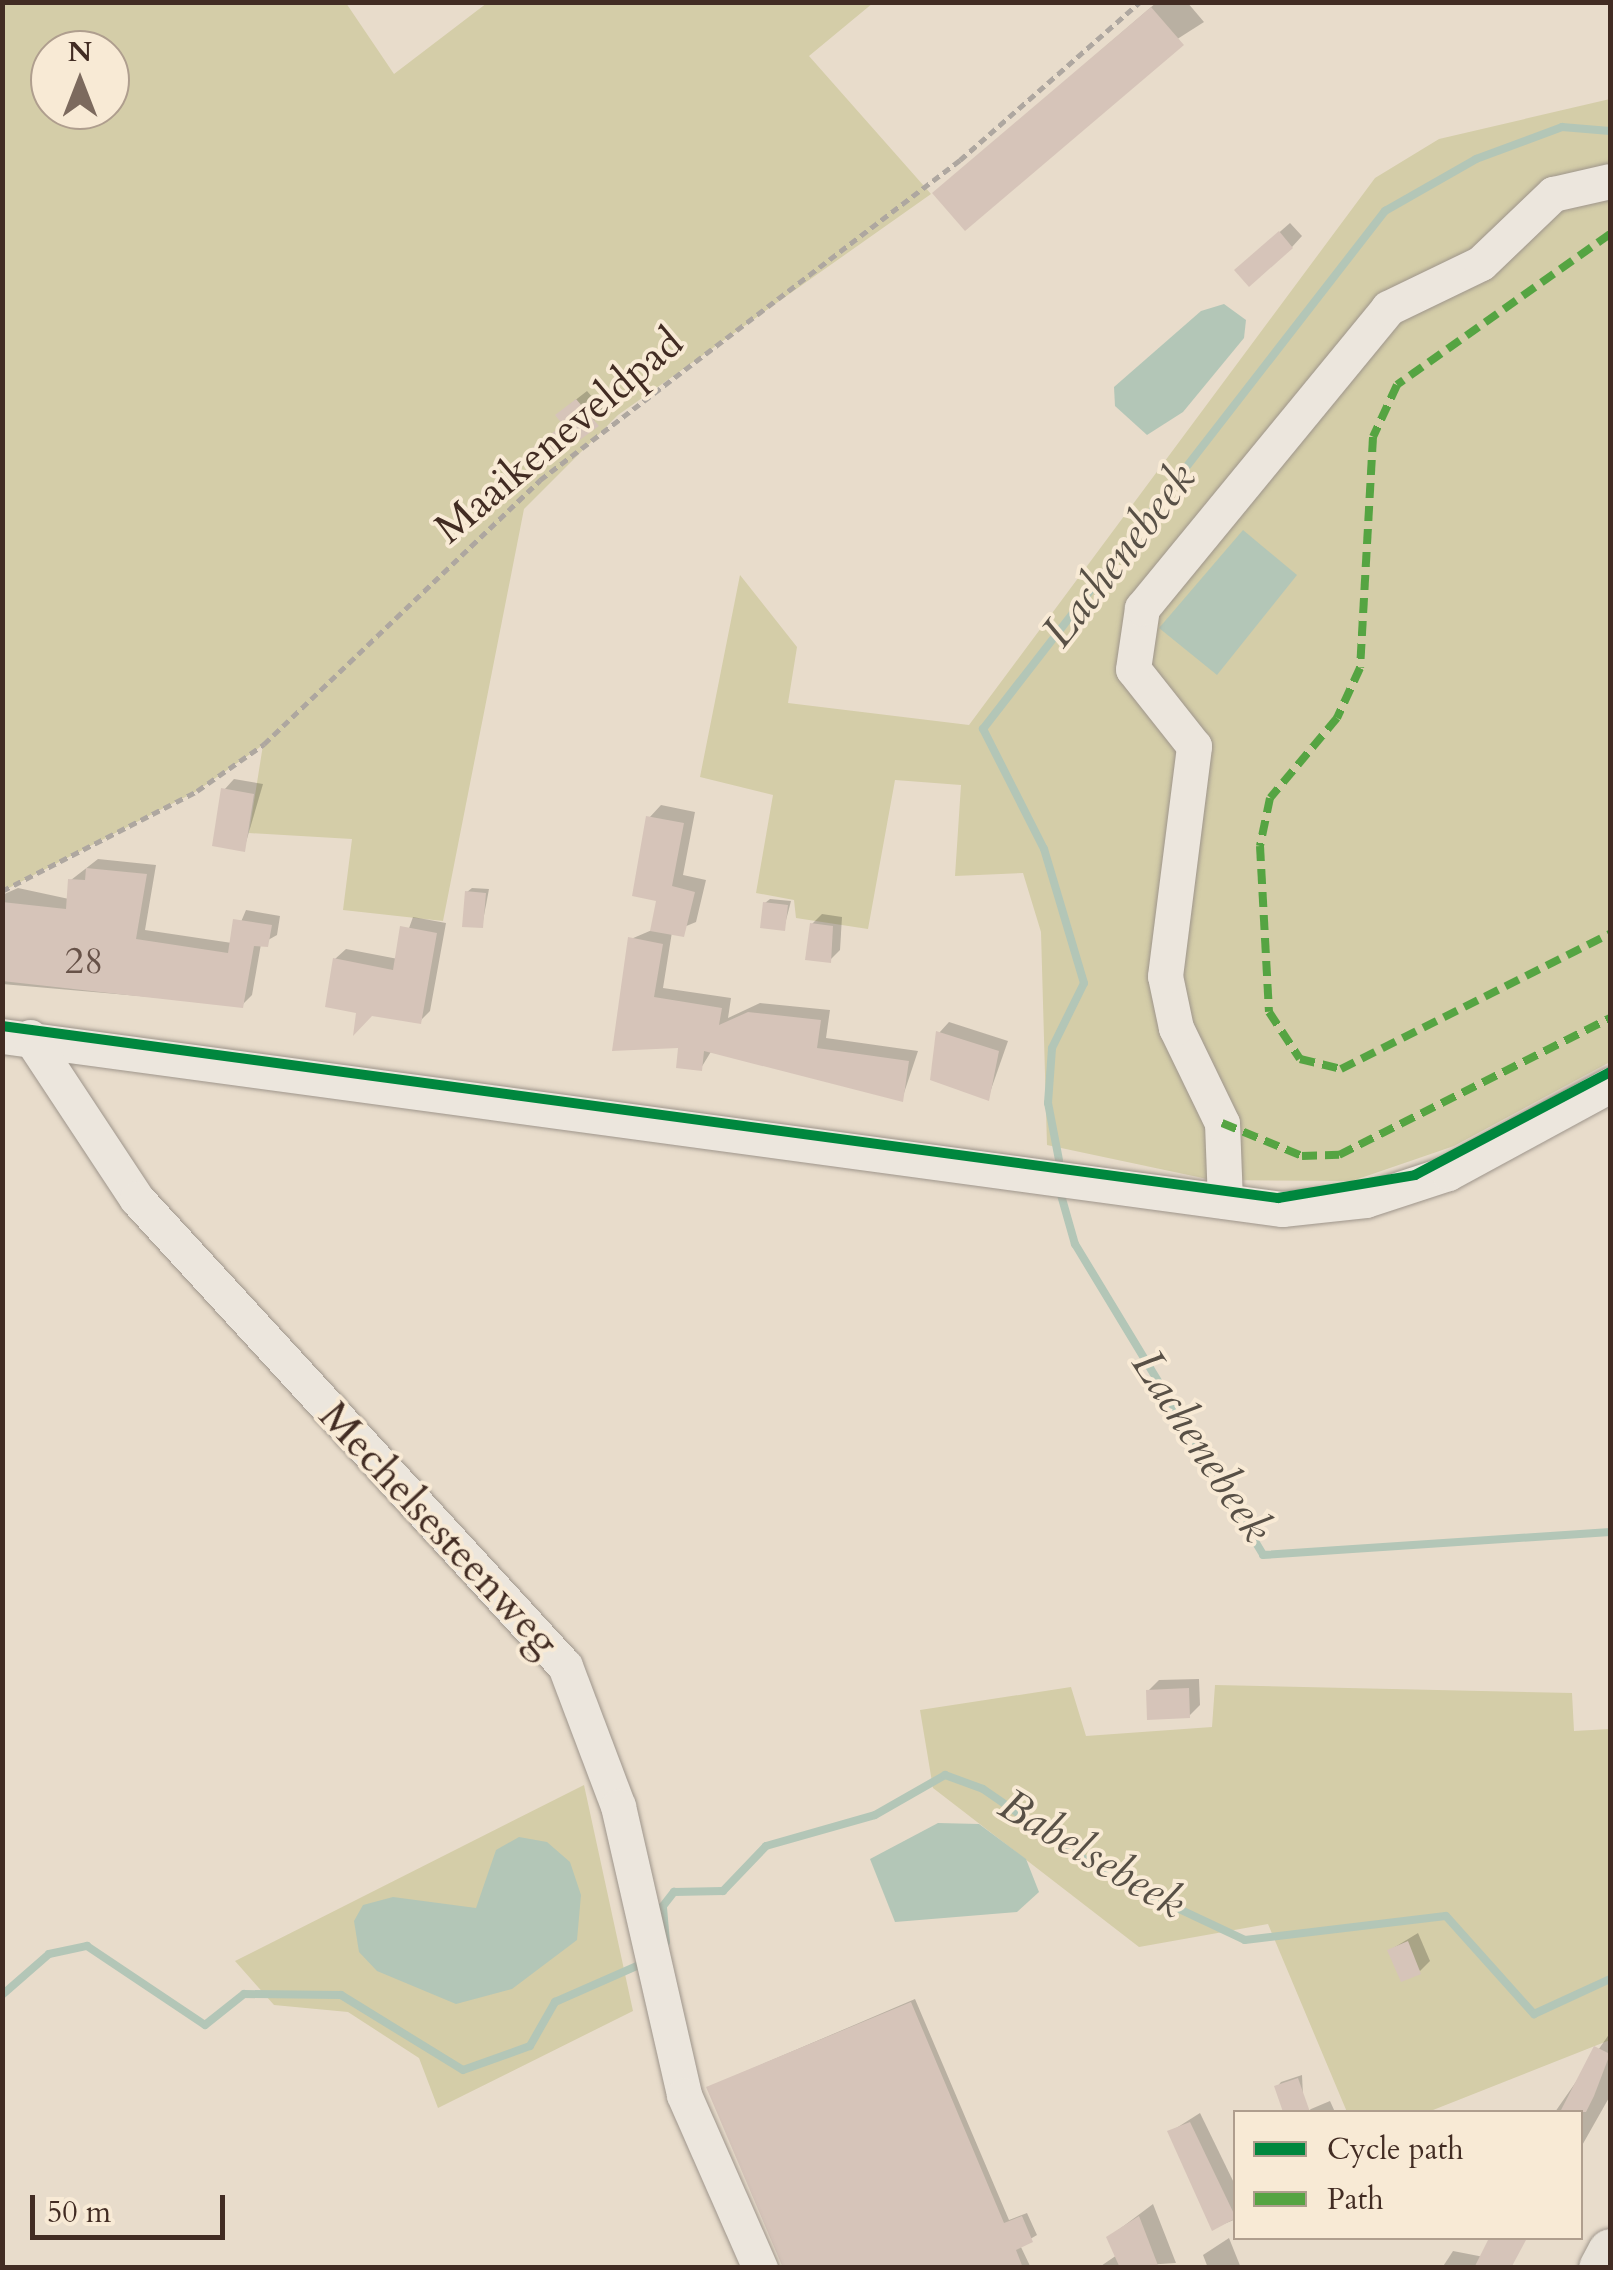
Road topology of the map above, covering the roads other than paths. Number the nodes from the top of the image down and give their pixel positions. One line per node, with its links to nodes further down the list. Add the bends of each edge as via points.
1 (1610, 181): 4 (street, via 1554,194 1481,263 1388,308 1142,608 1133,669 1194,746 1165,976 1176,1028 1222,1123)
2 (16, 1036): 4 (street); 6 (street, Mechelsesteenweg, via 137,1199 565,1666 618,1806 684,2095)
3 (1610, 1085): 4 (street, via 1448,1172 1366,1200 1282,1209)
4 (1225, 1201)
5 (1610, 2250): 7 (main road)
6 (760, 2268)
7 (1601, 2268)

